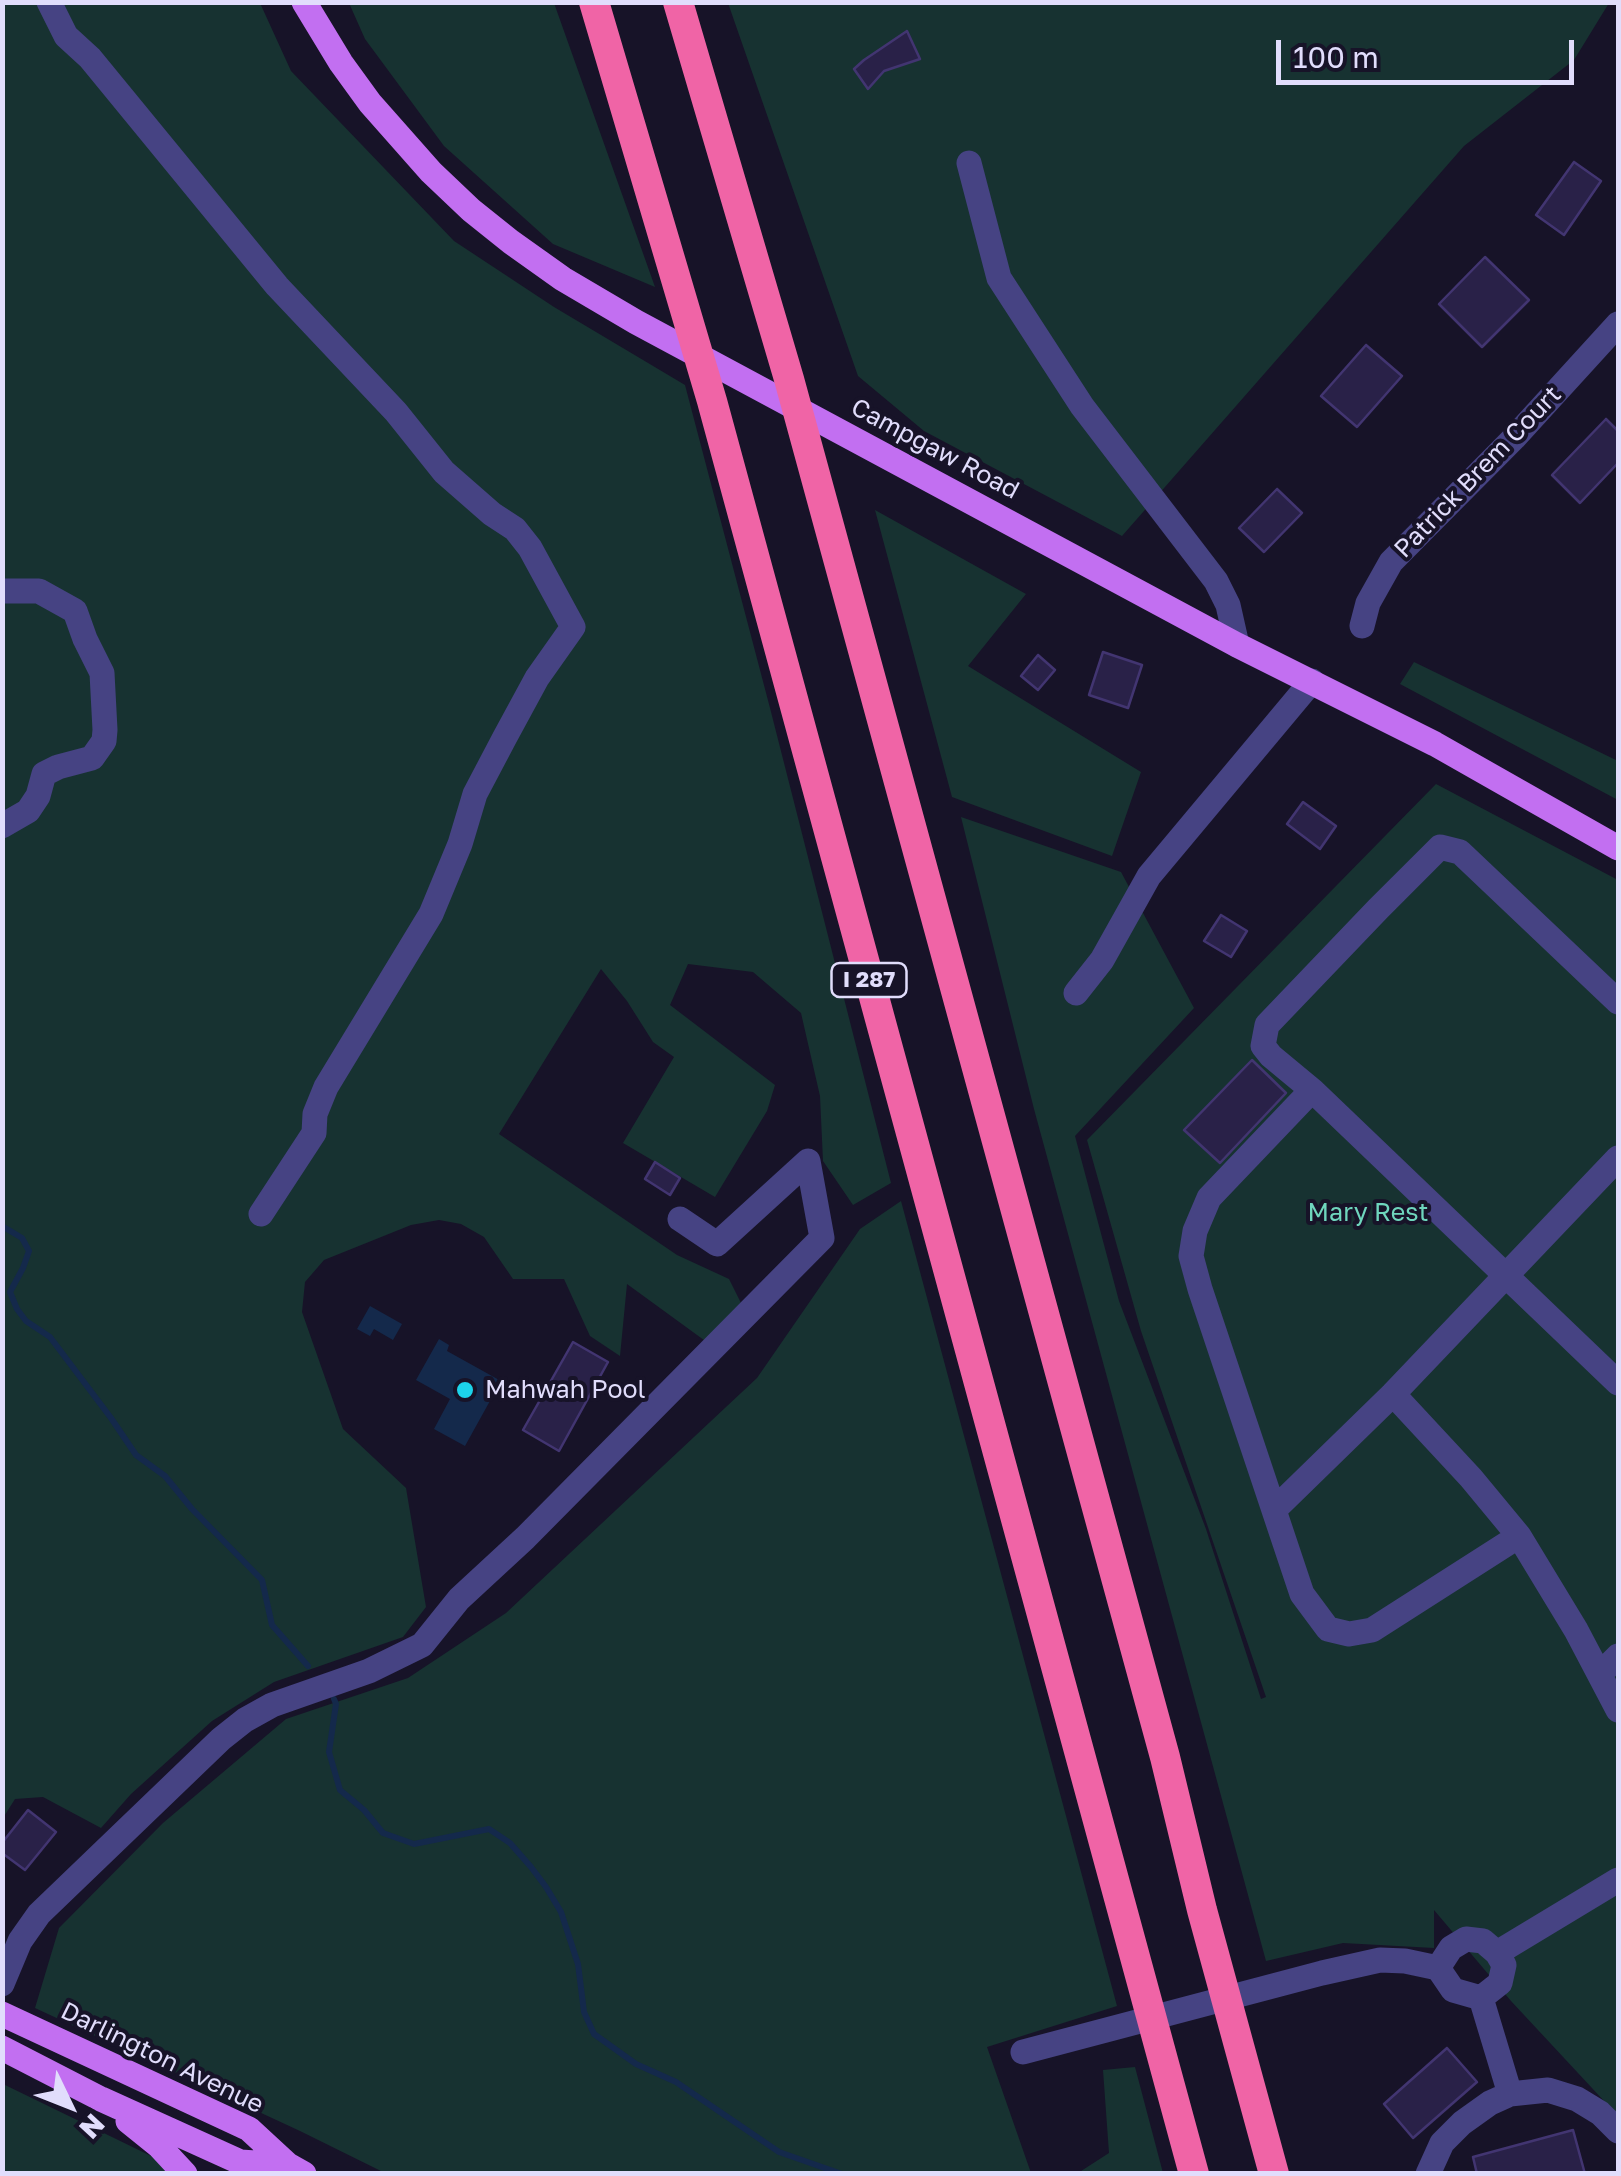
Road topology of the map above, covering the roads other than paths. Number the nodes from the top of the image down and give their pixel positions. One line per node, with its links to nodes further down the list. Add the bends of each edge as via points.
1 (49, 2): 17 (street, via 66,36 277,286 444,472 515,530 573,627 537,678 475,794 430,914 326,1087 314,1133)
2 (304, 2): 9 (main road, Campgaw Road, via 370,103 431,172 578,289)
3 (594, 2): 40 (highway, I 287, via 712,400)
4 (678, 2): 41 (highway, via 789,379)
5 (969, 163): 9 (street, via 1000,278 1082,406 1216,581)
6 (1617, 330): 8 (street, Patrick Brem Court, via 1391,562)
7 (2, 591): 11 (street, via 39,591 75,611 102,673 105,730 92,758 44,774 28,811)
8 (1362, 626)
9 (1237, 646): 10 (main road, Campgaw Road)
10 (1312, 681): 12 (main road, Campgaw Road); 13 (street, via 1150,876)
11 (2, 826)
12 (1618, 848)
13 (1076, 993)
14 (1618, 1002): 15 (street, via 1460,852 1440,847 1267,1025 1263,1046)
15 (1312, 1090): 19 (street); 22 (street, via 1210,1198 1191,1256)
16 (1618, 1158): 19 (street)
17 (261, 1214)
18 (680, 1219): 30 (street, via 717,1244 808,1161 822,1238 458,1599 422,1645 272,1705 221,1739 39,1914)
19 (1506, 1274): 20 (street); 21 (street)
20 (1618, 1382)
21 (1392, 1394): 22 (street); 23 (street)
22 (1274, 1510): 23 (street, via 1302,1594 1328,1630 1348,1634 1372,1630)
23 (1519, 1536): 25 (street)
24 (1618, 1656): 25 (street)
25 (1600, 1674): 26 (street)
26 (1618, 1710)
27 (1618, 1880): 28 (street)
28 (1498, 1953): 29 (street, via 1466,1938); 31 (street, via 1504,1965 1500,1983)
29 (1438, 1968): 31 (street, via 1454,1990); 34 (street, via 1380,1960)
30 (2, 1984)
31 (1482, 1998): 35 (street)
32 (2, 2014): 38 (main road, Darlington Avenue, via 249,2129)
33 (2, 2048): 36 (main road, Darlington Avenue)
34 (1023, 2052)
35 (1510, 2094): 37 (street, via 1548,2090 1576,2099); 42 (street, via 1462,2123 1442,2143)
36 (100, 2099): 38 (main road, Darlington Avenue, via 240,2162); 39 (main road)
37 (1618, 2131)
38 (289, 2172)
39 (184, 2174)
40 (1194, 2174)
41 (1274, 2174)
42 (1428, 2174)

